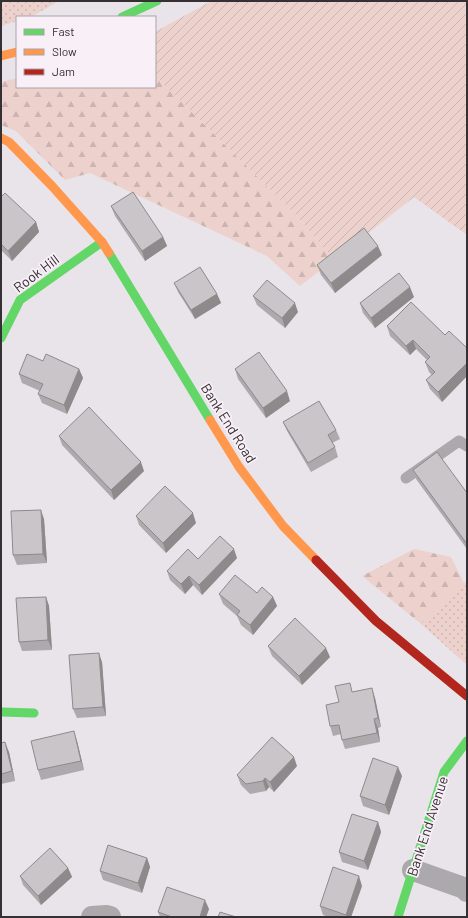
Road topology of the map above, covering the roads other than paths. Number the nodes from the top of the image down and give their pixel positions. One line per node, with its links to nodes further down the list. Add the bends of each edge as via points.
1 (157, 1): 2 (street)
2 (124, 16)
3 (16, 52): 4 (street)
4 (1, 56)
5 (1, 138): 6 (street, Bank End Road, via 9,142 52,186)
6 (102, 242): 7 (street, Rook Hill, via 20,300); 10 (street, Bank End Road, via 239,467 283,526 376,621)
7 (1, 338)
8 (467, 446): 9 (lane, via 458,441)
9 (406, 478)
10 (467, 696)
11 (1, 712): 12 (street)
12 (34, 712)
13 (467, 741): 14 (street, Bank End Avenue, via 444,772)
14 (413, 870): 15 (street); 18 (street, Bank End Avenue)
15 (467, 891)
16 (92, 917): 17 (street)
17 (110, 917)
18 (398, 917)

